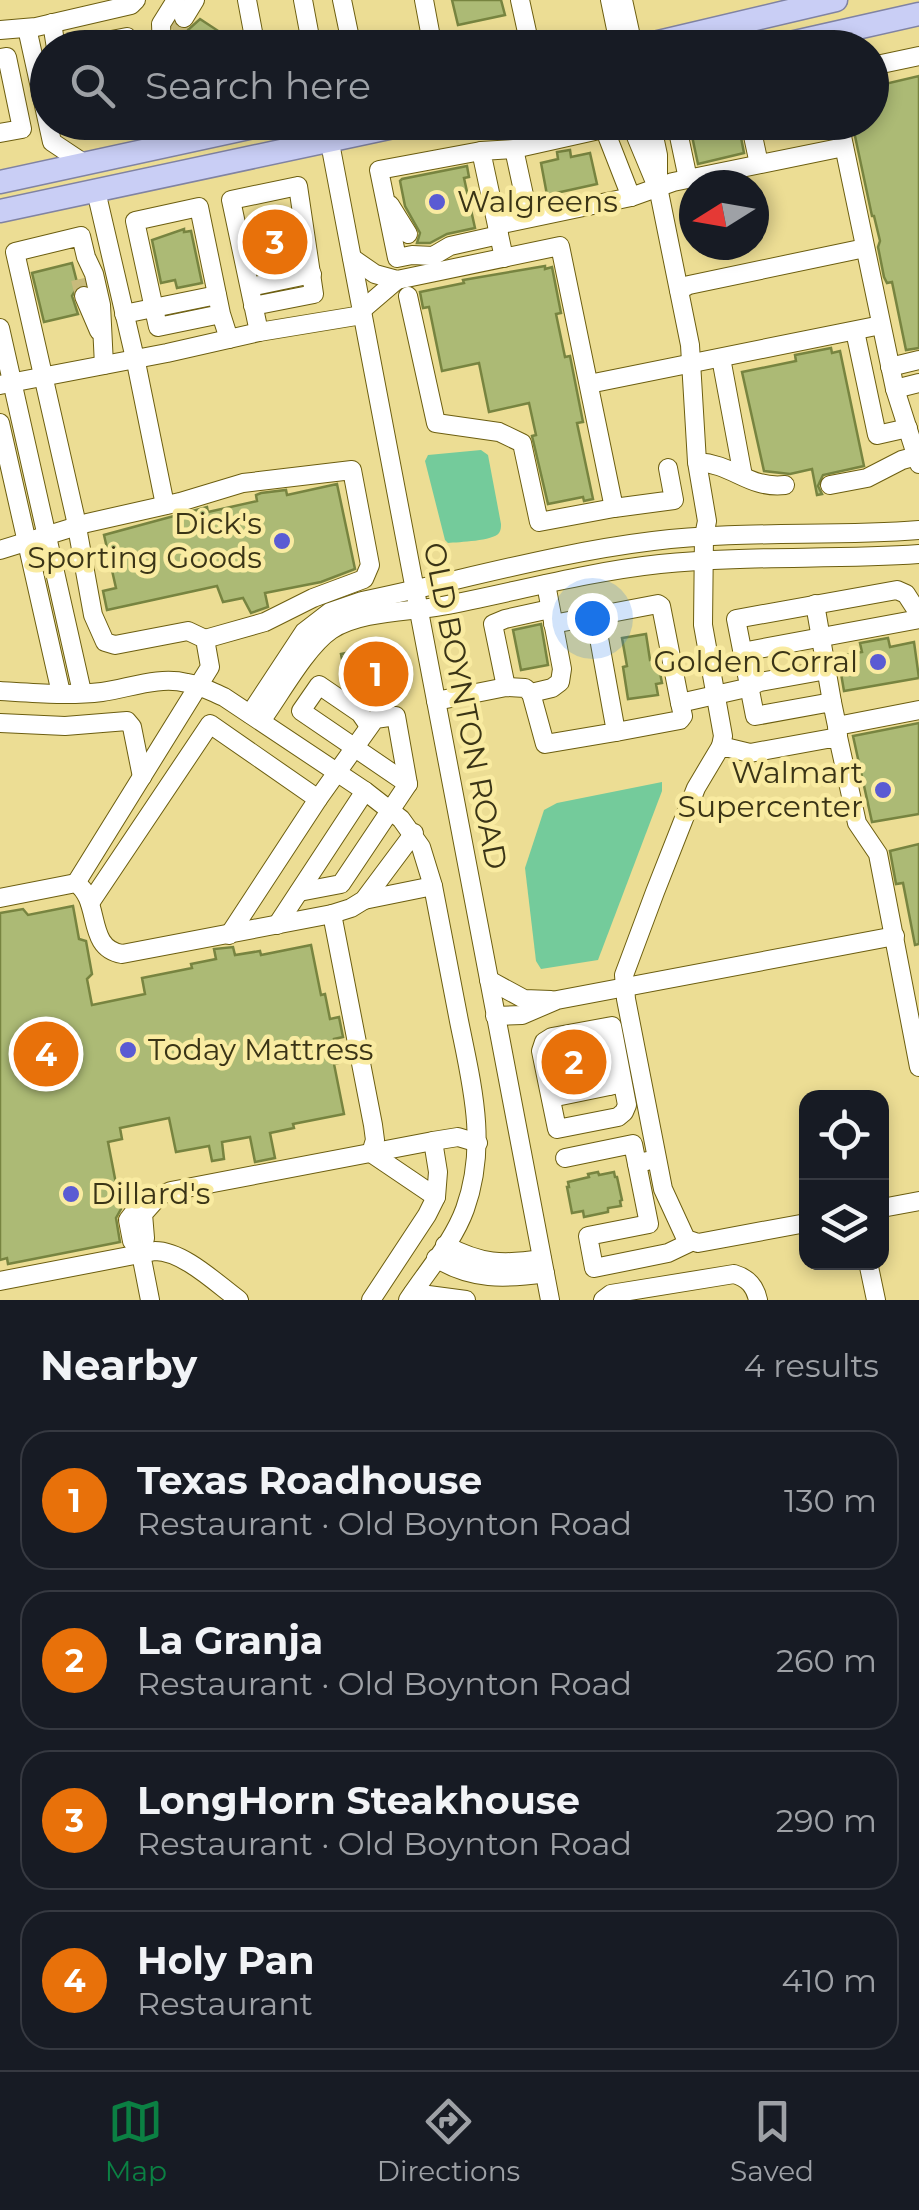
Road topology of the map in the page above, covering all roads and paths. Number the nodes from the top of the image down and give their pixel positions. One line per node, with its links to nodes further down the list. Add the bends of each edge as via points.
1 (136, 0): 13 (street)
2 (176, 0): 17 (street)
3 (196, 0): 18 (street)
4 (247, 0): 19 (street)
5 (303, 0): 20 (street)
6 (342, 0): 21 (street)
7 (424, 0): 22 (street)
8 (520, 0): 23 (street)
9 (610, 0): 24 (street)
10 (624, 0): 25 (street)
11 (836, 0): 26 (main road)
12 (919, 14): 27 (main road)
13 (52, 23): 14 (street); 16 (street)
14 (27, 28): 15 (street); 28 (street)
15 (0, 30)
16 (53, 30)
17 (160, 30)
18 (176, 30)
19 (253, 30)
20 (309, 30)
21 (348, 30)
22 (430, 30)
23 (527, 30)
24 (615, 30)
25 (630, 30)
26 (719, 30)
27 (848, 30)
28 (30, 37)
29 (919, 56): 31 (street)
30 (0, 58): 32 (street, via 7,56 22,129)
31 (889, 62)
32 (0, 134)
33 (52, 140): 47 (street)
34 (195, 140): 47 (main road)
35 (297, 140): 54 (main road)
36 (330, 140): 62 (street, OLD BOYNTON ROAD)
37 (552, 140): 45 (street)
38 (609, 140): 55 (street)
39 (638, 140): 53 (street)
40 (655, 140): 53 (street)
41 (680, 140): 49 (street)
42 (754, 140): 48 (street)
43 (843, 140): 44 (street)
44 (844, 146): 48 (street); 61 (street)
45 (514, 148): 46 (street); 59 (street)
46 (481, 151): 60 (street); 64 (street, via 379,170 396,258 410,246)
47 (85, 164): 52 (main road)
48 (759, 164): 50 (street)
49 (686, 170)
50 (731, 170)
51 (679, 181): 53 (street)
52 (0, 182)
53 (658, 187): 55 (street); 67 (street)
54 (96, 191): 58 (main road); 72 (street)
55 (632, 197): 59 (street)
56 (231, 200): 57 (street); 68 (street); 68 (street, via 298,186 312,274)
57 (199, 207): 69 (street); 70 (street, via 134,221)
58 (0, 211)
59 (529, 218): 60 (street)
60 (498, 230): 63 (street); 64 (street, via 450,246)
61 (865, 248): 67 (street); 73 (street)
62 (352, 258): 66 (street); 71 (street, OLD BOYNTON ROAD)
63 (504, 258): 64 (street); 88 (street, via 560,246)
64 (434, 264): 66 (street)
65 (86, 285): 77 (street); 77 (street, via 94,274); 85 (street, via 81,236 14,252)
66 (402, 288): 71 (street); 99 (street, via 436,423 498,432 522,444 539,522)
67 (680, 290): 82 (street)
68 (251, 297): 76 (street)
69 (219, 305): 70 (street); 78 (street)
70 (154, 308): 72 (street)
71 (362, 312): 76 (street); 109 (street, OLD BOYNTON ROAD)
72 (124, 314): 80 (street)
73 (881, 325): 75 (street); 84 (street)
74 (0, 328): 87 (street)
75 (854, 330): 79 (street); 91 (street, via 877,436)
76 (260, 332): 78 (street)
77 (101, 336): 83 (street)
78 (229, 339): 80 (street)
79 (720, 358): 82 (street); 95 (street)
80 (135, 359): 83 (street); 98 (street)
81 (919, 360): 84 (street)
82 (692, 363): 88 (street); 93 (street)
83 (104, 364): 85 (street)
84 (890, 367): 89 (street)
85 (43, 377): 87 (street); 100 (street)
86 (919, 383): 89 (street)
87 (6, 384): 103 (street)
88 (589, 384): 99 (street)
89 (895, 389): 91 (street)
90 (0, 424): 104 (street)
91 (908, 428): 92 (street)
92 (918, 460): 97 (street)
93 (696, 462): 95 (street); 102 (street)
94 (668, 468): 99 (street, via 674,500)
95 (742, 476): 96 (street, via 764,486)
96 (785, 485)
97 (830, 485)
98 (165, 505): 100 (street); 118 (street, via 243,483 352,470 370,564 364,578 266,622)
99 (614, 508)
100 (76, 526): 103 (street); 118 (street, via 105,642 188,631)
101 (919, 530): 102 (street)
102 (704, 536): 107 (street); 109 (street, via 572,554)
103 (47, 537): 104 (street); 126 (street)
104 (28, 542): 105 (street); 127 (street)
105 (0, 550)
106 (919, 554): 107 (street)
107 (703, 560): 108 (street); 129 (street, via 704,625)
108 (546, 584): 110 (street); 113 (street)
109 (414, 589): 112 (street, OLD BOYNTON ROAD); 134 (street, via 343,606 317,621 296,643)
110 (488, 596): 112 (street); 116 (street)
111 (815, 604): 115 (street, via 897,590); 117 (street); 119 (street, via 736,619)
112 (418, 609): 130 (street, OLD BOYNTON ROAD); 134 (street, via 331,630)
113 (548, 615): 114 (street); 116 (street); 121 (street, via 552,673); 124 (street, via 562,669)
114 (594, 616): 132 (street, via 661,606); 139 (street)
115 (919, 616): 117 (street)
116 (493, 624): 121 (street)
117 (821, 638): 119 (street); 120 (street)
118 (205, 640): 122 (street, via 210,667)
119 (742, 652): 123 (street)
120 (826, 670): 123 (street); 131 (street)
121 (505, 684): 128 (street); 130 (street)
122 (198, 686): 126 (street, via 169,682); 134 (street); 143 (street)
123 (749, 686): 129 (street); 131 (street, via 755,716)
124 (552, 688): 128 (street); 137 (street, via 542,699)
125 (0, 692): 127 (street)
126 (82, 692): 127 (street)
127 (61, 693)
128 (531, 693): 137 (street)
129 (716, 696): 132 (street); 140 (street)
130 (436, 701): 159 (street, OLD BOYNTON ROAD)
131 (832, 702): 138 (street)
132 (680, 703): 139 (street, via 680,720)
133 (919, 710): 138 (street)
134 (256, 717): 142 (street)
135 (0, 723): 143 (street, via 127,721)
136 (369, 726): 141 (street); 141 (street, via 319,685 301,711); 144 (street, via 396,716)
137 (541, 726): 139 (street, via 548,745)
138 (837, 731): 140 (street, via 750,753); 158 (street, via 856,823 878,854)
139 (616, 732)
140 (721, 746): 160 (street, via 690,800)
141 (355, 748): 142 (street); 144 (street)
142 (337, 772): 145 (street); 146 (street)
143 (142, 776): 149 (street)
144 (408, 784): 147 (street)
145 (365, 791): 147 (street); 151 (street)
146 (318, 799): 154 (street, via 210,724); 157 (street)
147 (392, 810): 148 (street); 151 (street, via 341,884)
148 (414, 833): 150 (street); 153 (street)
149 (76, 883): 152 (street); 154 (street)
150 (433, 886): 153 (street); 170 (street)
151 (299, 892): 156 (street)
152 (0, 898)
153 (364, 900): 155 (street)
154 (90, 902): 157 (street, via 95,928 112,953)
155 (332, 914): 156 (street); 171 (street, via 373,1125)
156 (277, 925): 157 (street)
157 (229, 935)
158 (895, 936): 160 (street); 166 (street)
159 (488, 980): 161 (street, via 524,999); 162 (street, OLD BOYNTON ROAD)
160 (624, 988): 161 (street); 163 (street)
161 (556, 1000): 162 (street, via 522,1016)
162 (495, 1016): 182 (street, OLD BOYNTON ROAD)
163 (631, 1022): 164 (street); 167 (street)
164 (612, 1026): 165 (street, via 552,1037 544,1042); 167 (street)
165 (542, 1059): 167 (street, via 548,1051 605,1042 613,1072); 168 (street)
166 (919, 1067)
167 (624, 1082): 168 (street); 168 (street, via 627,1105 618,1117 557,1129); 173 (street)
168 (550, 1098)
169 (432, 1141): 170 (street); 171 (street); 175 (street)
170 (478, 1142): 180 (street, via 465,1208)
171 (371, 1154): 175 (street); 181 (street, via 159,1196 144,1214)
172 (565, 1158): 174 (street, via 633,1144)
173 (657, 1161): 174 (street); 179 (street, via 666,1200)
174 (637, 1164): 179 (street, via 649,1224 588,1236 594,1268)
175 (436, 1197): 188 (street)
176 (919, 1201): 177 (street)
177 (889, 1207)
178 (799, 1224): 179 (street)
179 (691, 1242)
180 (441, 1252): 182 (street, via 448,1266 480,1276); 185 (street)
181 (141, 1254): 184 (street); 186 (street); 187 (street, via 176,1255)
182 (543, 1266): 190 (street, OLD BOYNTON ROAD)
183 (870, 1270): 193 (street)
184 (0, 1281)
185 (411, 1296): 189 (street)
186 (150, 1300)
187 (239, 1300)
188 (371, 1300)
189 (466, 1300)
190 (550, 1300)
191 (603, 1300): 192 (street, via 734,1274 749,1281)
192 (758, 1300)
193 (876, 1300)

